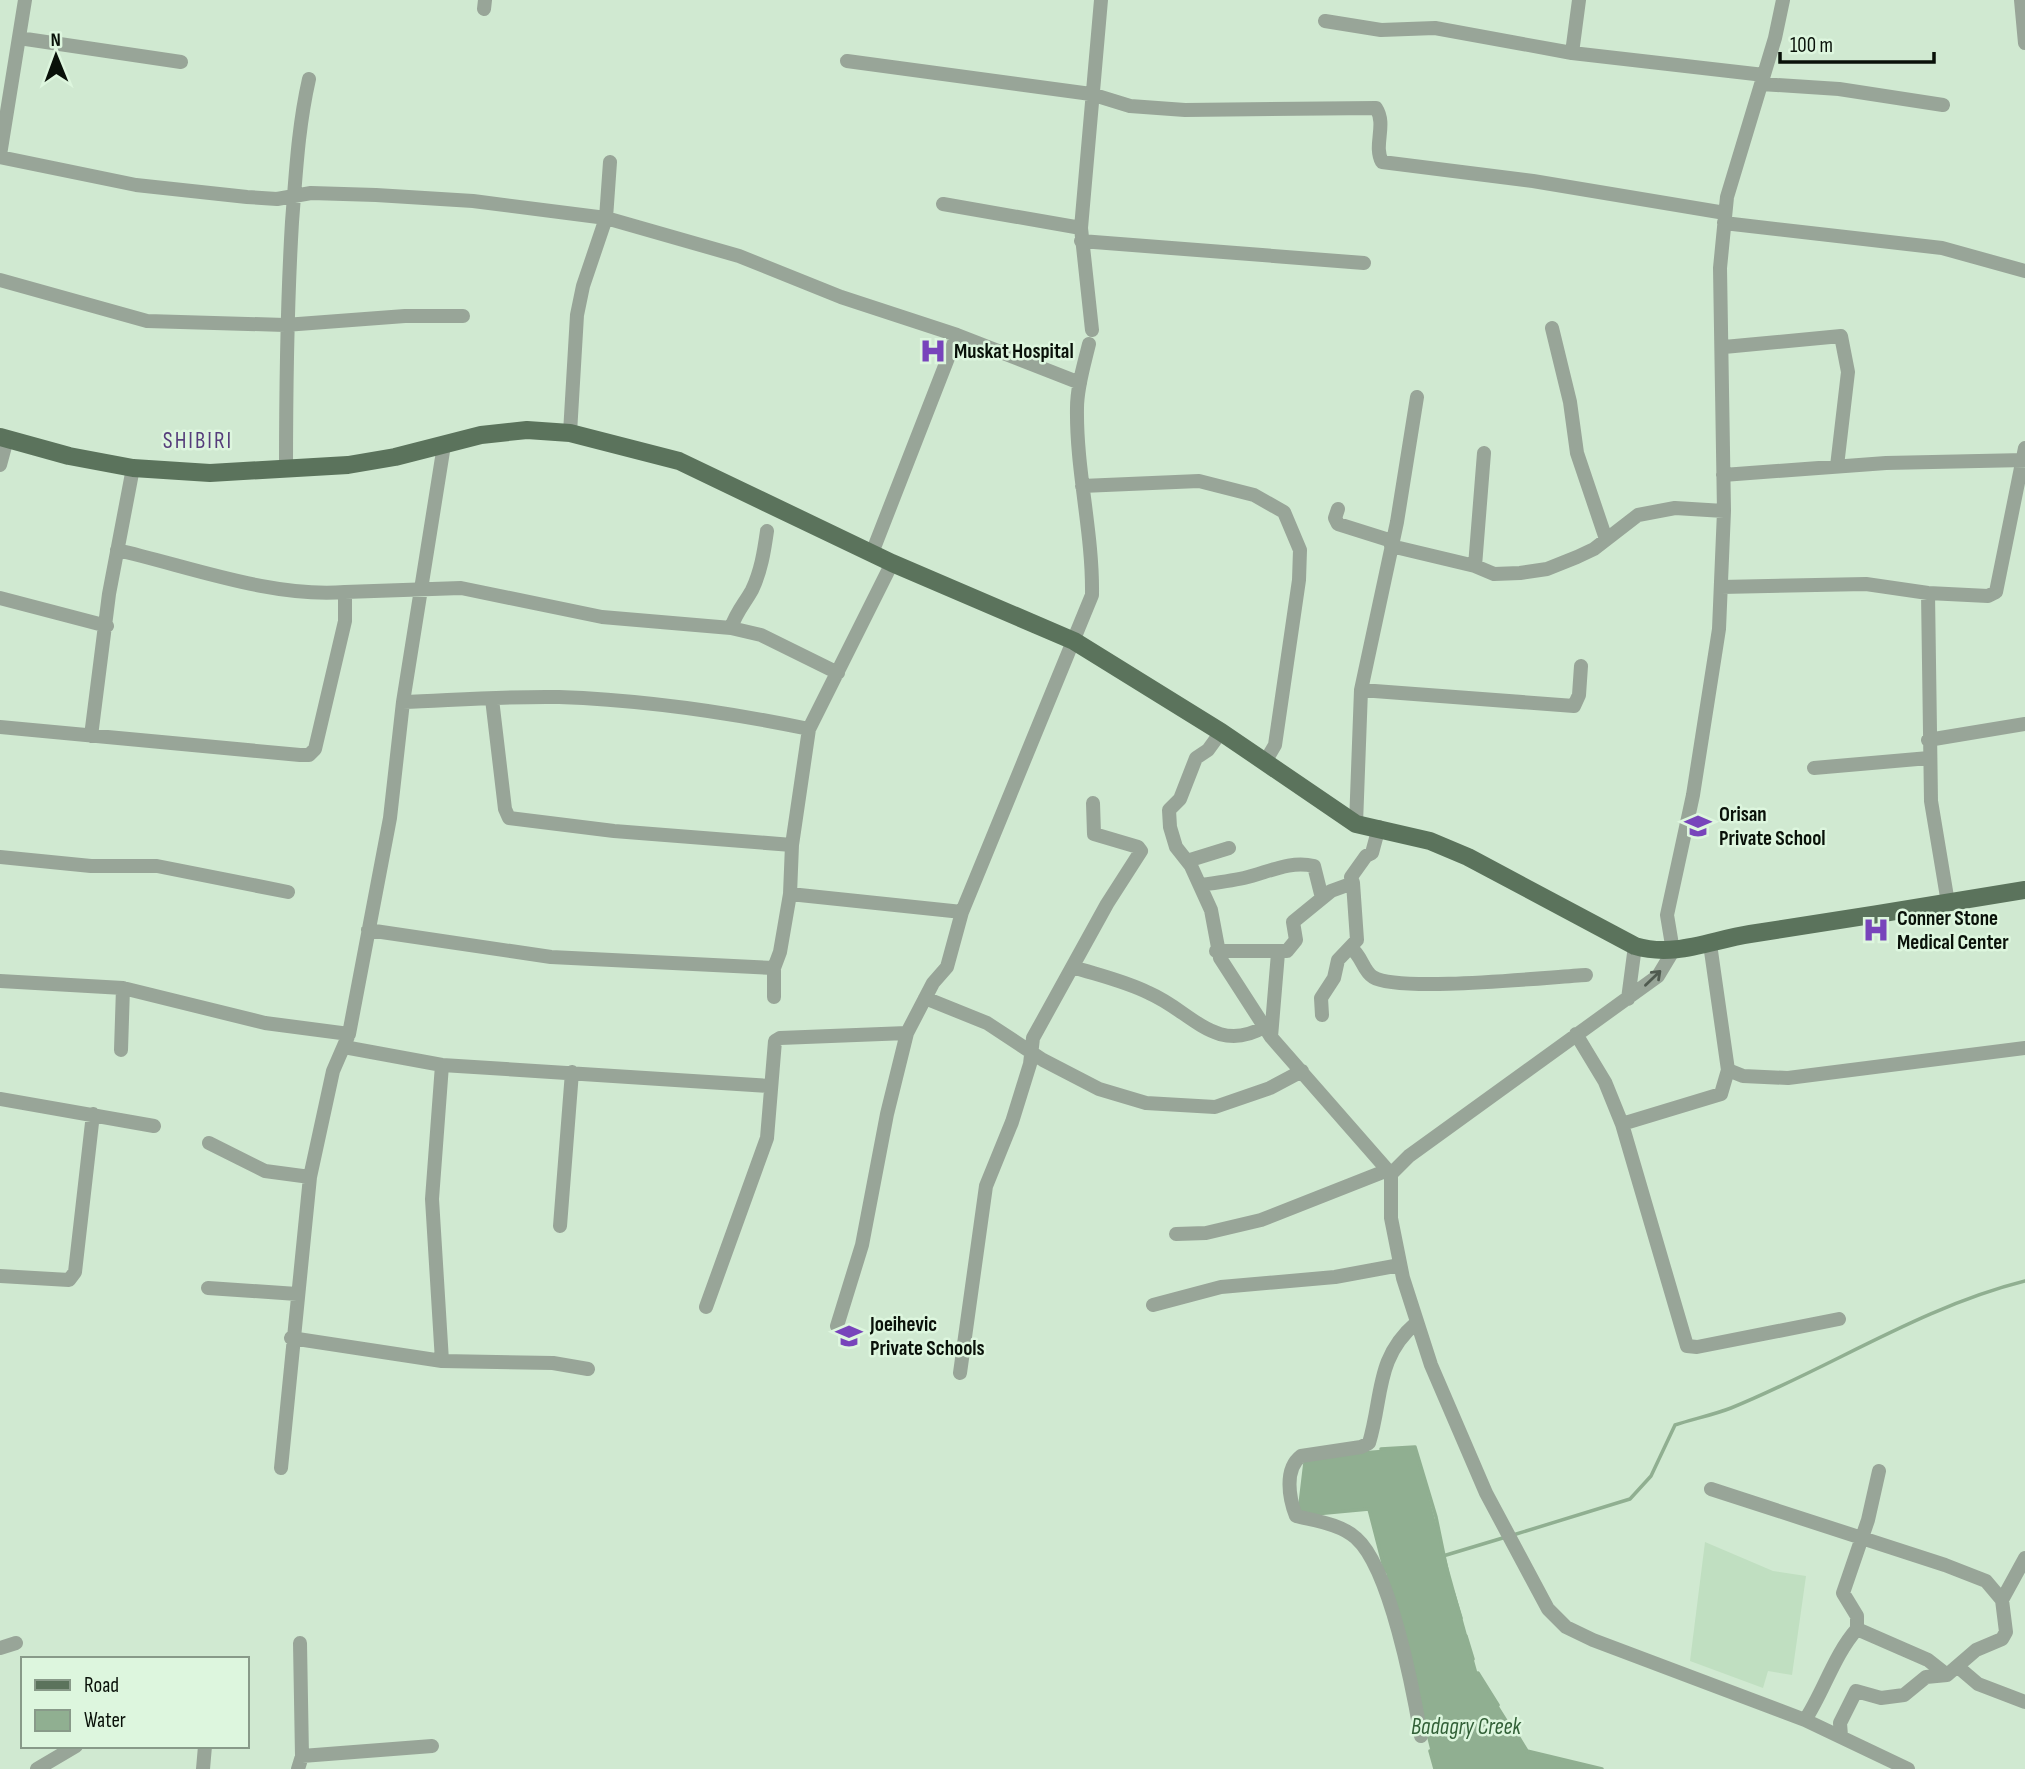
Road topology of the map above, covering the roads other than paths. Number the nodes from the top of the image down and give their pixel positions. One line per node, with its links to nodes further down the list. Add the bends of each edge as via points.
1 (25, 0): 7 (street)
2 (1101, 0): 14 (street)
3 (1578, 0): 9 (street)
4 (1783, 0): 13 (street)
5 (2021, 0): 8 (street)
6 (1325, 21): 9 (street, via 1381,30 1435,28)
7 (19, 38): 11 (street); 16 (street)
8 (2025, 43)
9 (1572, 53): 13 (street)
10 (847, 61): 14 (street)
11 (181, 62)
12 (309, 79): 18 (street, via 298,127)
13 (1763, 79): 15 (street); 21 (street, via 1727,197)
14 (1091, 94): 21 (street, via 1130,106 1185,110 1376,108 1381,117 1382,162 1533,181); 22 (street)
15 (1943, 105)
16 (0, 156): 18 (street, via 136,185 247,197)
17 (610, 162): 20 (street)
18 (294, 197): 20 (street, via 311,192 461,200); 27 (street)
19 (943, 204): 22 (street)
20 (606, 218): 29 (street, via 739,256 841,297); 33 (street, via 578,315)
21 (1725, 218): 24 (street, via 1942,248); 30 (street, via 1720,268)
22 (1081, 235): 23 (street); 31 (street, via 1090,337)
23 (1364, 263)
24 (2025, 271)
25 (0, 279): 27 (street, via 147,321)
26 (463, 316): 27 (street)
27 (285, 325): 41 (street)
28 (1552, 328): 47 (street, via 1577,453)
29 (957, 335): 31 (street); 50 (street)
30 (1724, 347): 39 (street, via 1841,336 1847,372); 42 (street)
31 (1080, 383): 43 (street)
32 (1417, 397): 48 (street)
33 (570, 432): 35 (main road, via 527,430); 50 (main road, via 679,461)
34 (4, 438): 38 (street); 40 (main road)
35 (444, 444): 41 (main road, via 371,461); 54 (street)
36 (1484, 453): 52 (street)
37 (2024, 456): 39 (street); 56 (street, via 1996,593)
38 (0, 465)
39 (1837, 466): 42 (street)
40 (133, 468): 41 (main road, via 210,473); 49 (street)
41 (286, 470)
42 (1723, 475): 45 (street)
43 (1082, 486): 60 (street, via 1092,594); 73 (street, via 1199,481 1254,495 1284,512 1300,550 1299,580 1278,732)
44 (1338, 509): 48 (street, via 1338,524)
45 (1724, 511): 47 (street, via 1675,508 1637,515); 53 (street)
46 (767, 531): 59 (street, via 764,560)
47 (1606, 539): 52 (street, via 1547,569 1494,574)
48 (1391, 543): 52 (street); 63 (street)
49 (117, 550): 55 (street, via 240,581 327,594); 58 (street)
50 (873, 553): 51 (main road)
51 (892, 563): 60 (main road); 62 (street)
52 (1475, 566)
53 (1721, 587): 56 (street, via 1866,584); 95 (street, via 1719,629 1693,795 1667,915)
54 (421, 591): 55 (street); 59 (street, via 461,588 602,617); 65 (street)
55 (345, 592): 70 (street, via 345,621 309,755)
56 (1928, 593): 71 (street)
57 (0, 598): 58 (street)
58 (107, 626): 70 (street)
59 (731, 628): 62 (street, via 761,635)
60 (1074, 641): 69 (main road); 89 (street)
61 (1581, 666): 63 (street, via 1574,706)
62 (838, 673): 68 (street)
63 (1361, 691): 76 (street)
64 (492, 699): 65 (street); 68 (street, via 626,701); 78 (street, via 509,817 614,831)
65 (403, 702): 90 (street, via 390,818)
66 (2025, 724): 71 (street)
67 (0, 727): 70 (street)
68 (809, 729): 78 (street)
69 (1221, 732): 73 (main road); 81 (street, via 1196,758 1181,799 1169,810 1176,847)
70 (92, 736)
71 (1928, 740): 72 (street)
72 (1929, 758): 74 (street); 88 (street, via 1931,801)
73 (1265, 762): 76 (main road)
74 (1814, 768)
75 (1093, 803): 97 (street, via 1094,834 1140,851)
76 (1356, 824): 77 (main road)
77 (1379, 827): 82 (street, via 1372,853 1351,877); 92 (main road, via 1468,857)
78 (793, 845): 86 (street)
79 (1229, 848): 81 (street)
80 (0, 856): 85 (street, via 91,866 157,866)
81 (1188, 861): 83 (street)
82 (1353, 883): 87 (street); 93 (street, via 1357,940)
83 (1200, 885): 87 (street, via 1269,868 1307,865 1314,866); 94 (street, via 1211,911)
84 (2025, 890): 88 (main road)
85 (288, 892)
86 (790, 894): 89 (street); 98 (street)
87 (1322, 898): 96 (street, via 1293,922 1296,940 1287,951)
88 (1948, 903): 91 (main road)
89 (962, 912): 103 (street, via 947,967)
90 (368, 930): 98 (street, via 551,957); 109 (street)
91 (1710, 944): 95 (main road); 114 (street)
92 (1635, 946): 95 (main road); 104 (street)
93 (1351, 948): 99 (street, via 1374,978 1410,985); 105 (street, via 1338,960 1334,978 1321,998)
94 (1216, 951): 96 (street); 106 (street)
95 (1673, 951): 104 (street, one-way to 95, via 1658,976)
96 (1278, 953): 106 (street)
97 (1073, 967): 106 (street, via 1151,993 1217,1033 1234,1038); 112 (street, via 1042,1019)
98 (774, 968): 102 (street)
99 (1586, 975)
100 (0, 981): 101 (street)
101 (124, 988): 109 (street); 111 (street)
102 (774, 997)
103 (926, 998): 107 (street); 112 (street, via 987,1023)
104 (1628, 999): 108 (street)
105 (1322, 1015)
106 (1268, 1032): 115 (street)
107 (907, 1033): 117 (street, via 780,1038 773,1047); 135 (street, via 862,1245)
108 (1576, 1034): 120 (street, via 1605,1082); 123 (street)
109 (346, 1041): 113 (street); 124 (street, via 332,1071)
110 (2025, 1048): 114 (street, via 1787,1078 1743,1076)
111 (121, 1050)
112 (1031, 1051): 115 (street, via 1099,1089 1146,1103 1215,1107); 139 (street, via 1012,1122 986,1186)
113 (442, 1065): 116 (street); 137 (street, via 432,1199)
114 (1728, 1070): 120 (street, via 1721,1094)
115 (1302, 1071): 123 (street)
116 (572, 1072): 117 (street); 125 (street)
117 (770, 1086): 132 (street, via 766,1138)
118 (0, 1099): 119 (street)
119 (93, 1114): 121 (street); 128 (street, via 75,1272 69,1280 58,1281)
120 (1622, 1124): 133 (street, via 1687,1346)
121 (154, 1126)
122 (209, 1143): 124 (street, via 265,1171)
123 (1390, 1172): 126 (street, via 1261,1220 1206,1233); 127 (street, via 1391,1218)
124 (310, 1177): 130 (street)
125 (560, 1226)
126 (1176, 1234)
127 (1400, 1265): 131 (street, via 1335,1277 1221,1287); 134 (street)
128 (0, 1276)
129 (208, 1287): 130 (street)
130 (297, 1294): 136 (street)
131 (1153, 1305)
132 (706, 1307)
133 (1839, 1319)
134 (1416, 1323): 152 (street, via 1469,1455 1548,1609 1566,1627); 153 (street, via 1391,1351 1369,1443 1301,1455 1292,1467 1290,1489 1296,1516 1335,1526 1366,1547 1400,1637)
135 (837, 1326)
136 (291, 1338): 137 (street); 140 (street)
137 (442, 1361): 138 (street, via 553,1363)
138 (588, 1369)
139 (960, 1373)
140 (281, 1468)
141 (1879, 1471): 143 (street)
142 (1711, 1489): 143 (street)
143 (1862, 1537): 145 (street, via 1986,1581); 146 (street, via 1843,1593 1857,1616)
144 (2025, 1558): 145 (street)
145 (2002, 1600): 150 (street, via 2006,1632 2002,1639 1976,1650)
146 (1857, 1629): 150 (street); 152 (street, via 1844,1643)
147 (16, 1643): 149 (street)
148 (300, 1643): 158 (street)
149 (0, 1648)
150 (1953, 1671): 151 (street); 154 (street, via 1926,1677 1894,1698 1856,1691 1840,1723)
151 (2025, 1702)
152 (1805, 1720): 154 (street)
153 (1421, 1736)
154 (1841, 1736): 161 (street)
155 (432, 1746): 158 (street)
156 (73, 1748): 159 (street)
157 (205, 1748): 160 (street)
158 (300, 1762)
159 (37, 1769)
160 (203, 1769)
161 (1908, 1769)

